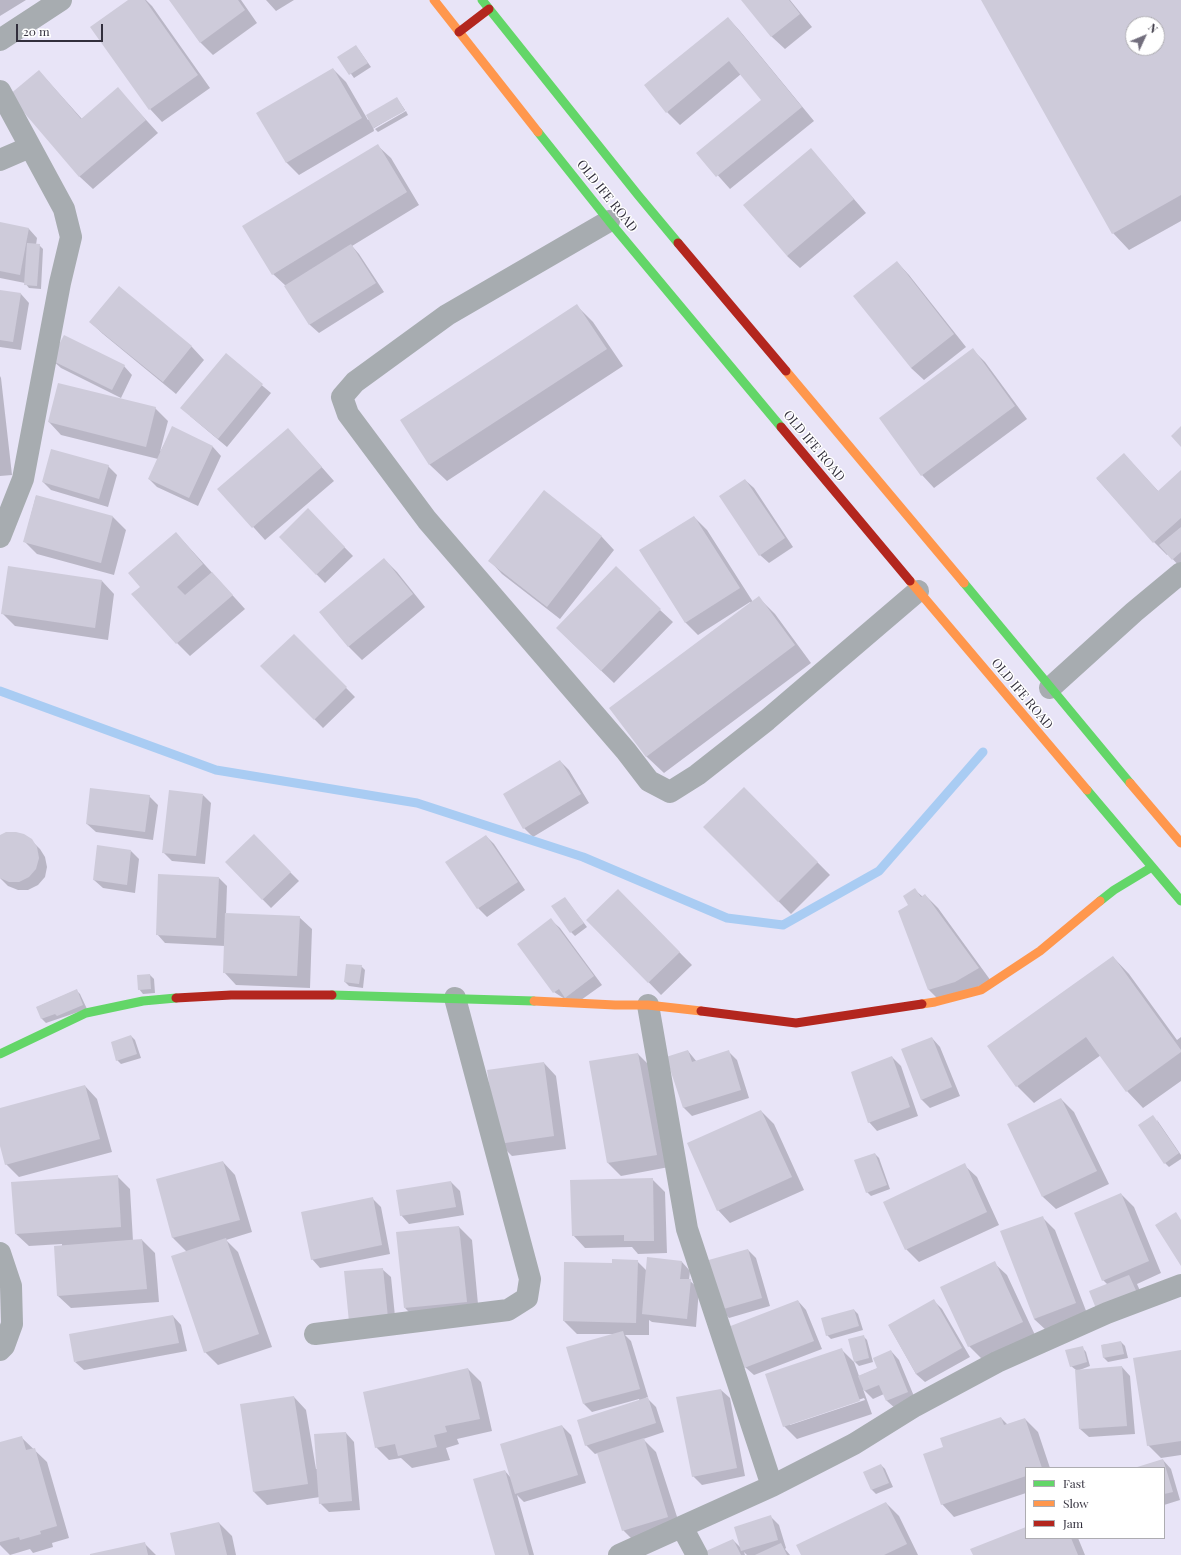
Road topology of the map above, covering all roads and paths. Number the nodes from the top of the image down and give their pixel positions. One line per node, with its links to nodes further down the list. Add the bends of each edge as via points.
1 (61, 0): 6 (street)
2 (434, 0): 5 (main road, OLD IFE ROAD)
3 (482, 0): 4 (main road, OLD IFE ROAD)
4 (489, 8): 5 (main road); 14 (main road, OLD IFE ROAD, via 638,196)
5 (459, 32): 10 (main road, OLD IFE ROAD)
6 (0, 40)
7 (0, 91): 8 (street)
8 (30, 147): 9 (street); 11 (street, via 64,209 71,237 60,283 24,479)
9 (0, 160)
10 (610, 221): 13 (main road, OLD IFE ROAD); 13 (street, via 447,315 355,382 342,397 348,414 427,520 649,781 670,792 697,775 767,720)
11 (0, 536)
12 (1181, 573): 14 (street)
13 (918, 592): 16 (main road, OLD IFE ROAD)
14 (1050, 688): 15 (main road, OLD IFE ROAD)
15 (1181, 842)
16 (1152, 867): 17 (main road, OLD IFE ROAD); 19 (main road, via 1114,890 1040,951 981,990 935,1002 796,1023)
17 (1181, 901)
18 (454, 998): 19 (main road); 20 (main road, via 231,995 144,1001 86,1013); 23 (street, via 530,1279 527,1298 508,1310)
19 (648, 1005): 25 (street, via 687,1229)
20 (0, 1054)
21 (0, 1252): 24 (street, via 11,1286 12,1324)
22 (1181, 1285): 25 (street, via 1107,1313 997,1362 915,1406 854,1444)
23 (315, 1334)
24 (0, 1350)
25 (772, 1486): 26 (street)
26 (682, 1527): 27 (street); 28 (street)
27 (619, 1555)
28 (697, 1555)

